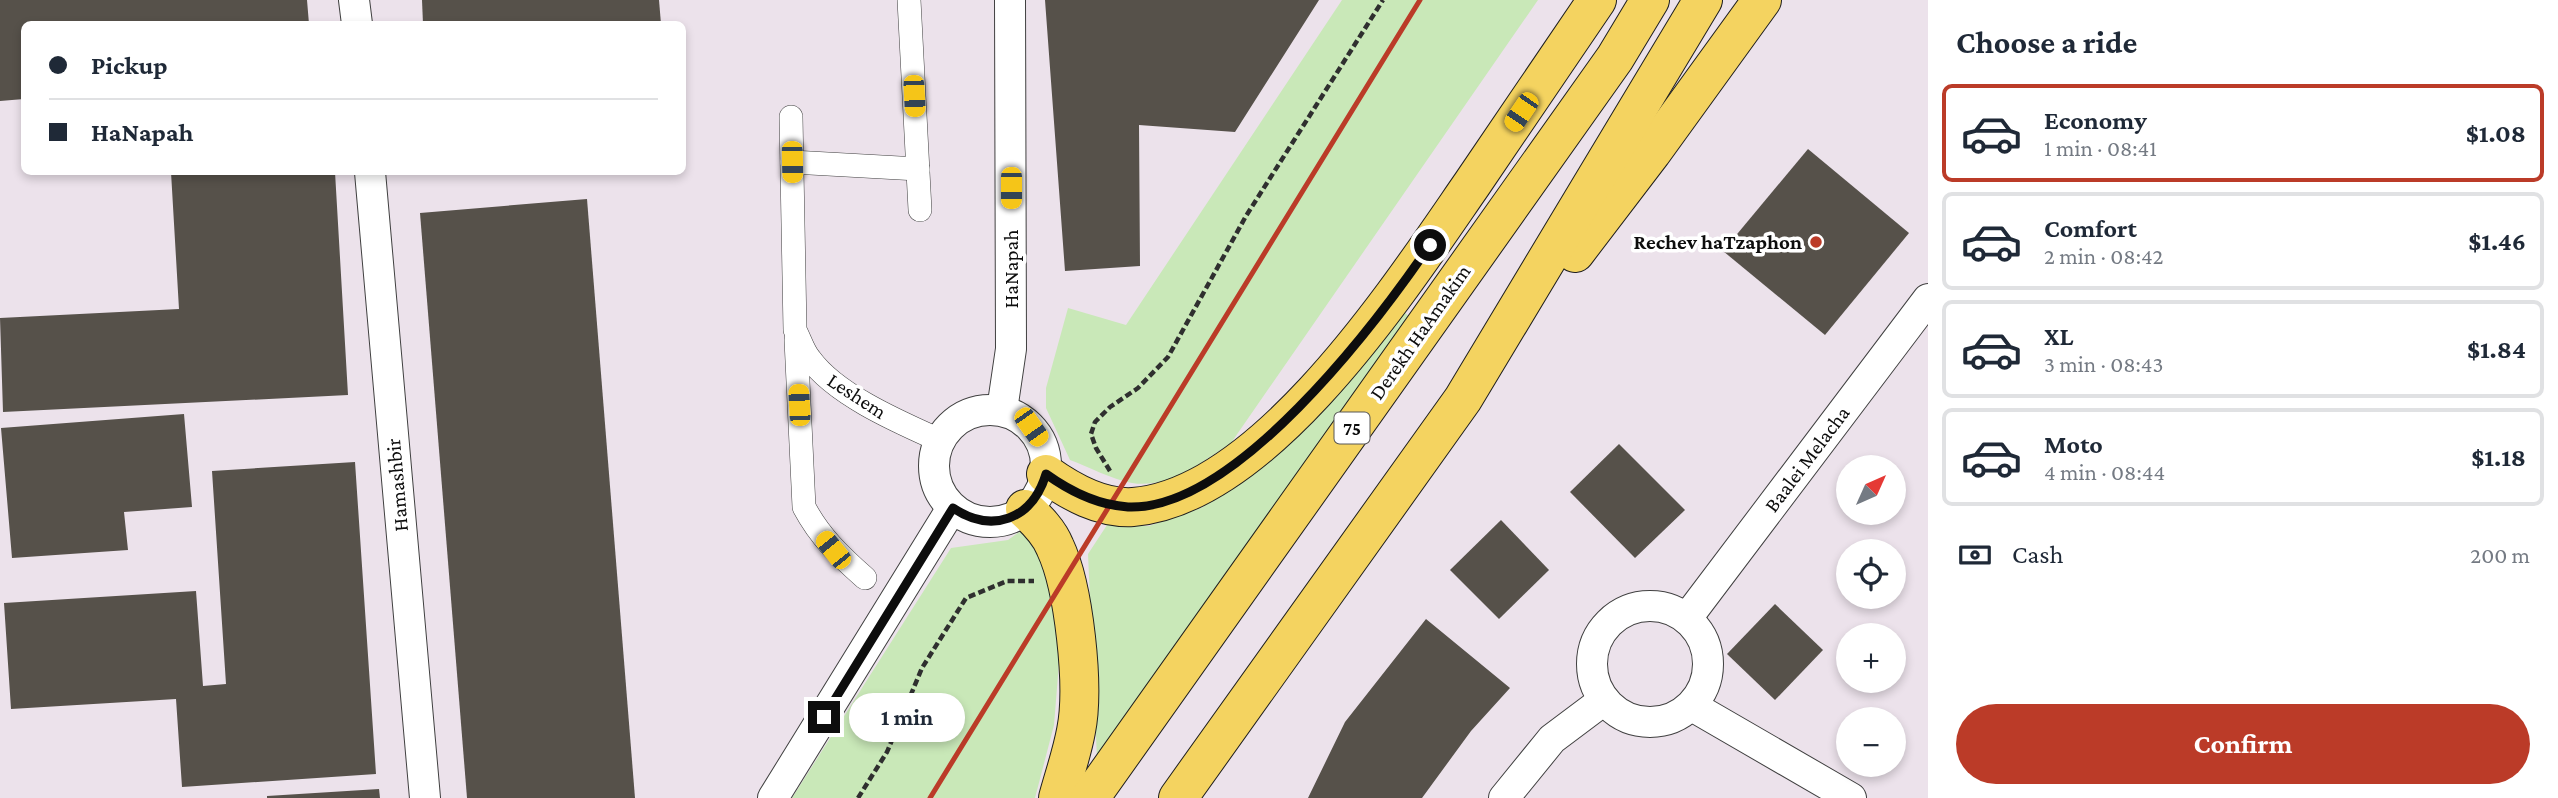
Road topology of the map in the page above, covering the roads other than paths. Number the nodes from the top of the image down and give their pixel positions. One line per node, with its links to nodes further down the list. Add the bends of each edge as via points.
1 (354, 0): 9 (street)
2 (908, 0): 13 (street)
3 (1010, 0): 19 (street, HaNapah, via 1012,349)
4 (1597, 0): 21 (highway, via 1399,289 1289,419 1244,458 1192,490 1131,507 1096,503)
5 (1639, 0): 10 (highway)
6 (1650, 0): 10 (highway, Derekh HaAmakim / 75)
7 (1703, 0): 18 (highway)
8 (1762, 0): 18 (highway)
9 (357, 21)
10 (1615, 58): 31 (highway, Derekh HaAmakim / 75)
11 (791, 117): 12 (street, Leshem)
12 (792, 162): 13 (street); 17 (street, Leshem)
13 (918, 169): 15 (street)
14 (370, 175): 28 (street, Hamashbir)
15 (920, 210)
16 (1928, 299): 25 (street, Baalei Melacha)
17 (795, 330): 20 (street, Leshem, via 808,357 830,382); 24 (street, Leshem, via 804,507 833,550)
18 (1463, 399): 32 (highway)
19 (1002, 410): 20 (street, via 965,414 949,425); 21 (street, via 1031,427 1040,441)
20 (939, 440): 22 (street, via 933,458 934,477)
21 (1046, 474): 23 (street)
22 (953, 508): 23 (street, via 981,522 997,522); 29 (street)
23 (1026, 509): 30 (highway, via 1061,560 1081,684 1077,730)
24 (865, 578)
25 (1687, 618): 26 (street, via 1652,605 1616,616 1602,629 1591,665); 27 (street, via 1708,651 1709,671)
26 (1604, 700): 27 (street, via 1618,713 1657,723); 33 (street, via 1552,739)
27 (1692, 706): 34 (street)
28 (425, 798)
29 (773, 798)
30 (1058, 798)
31 (1090, 798)
32 (1178, 798)
33 (1504, 798)
34 (1851, 798)

